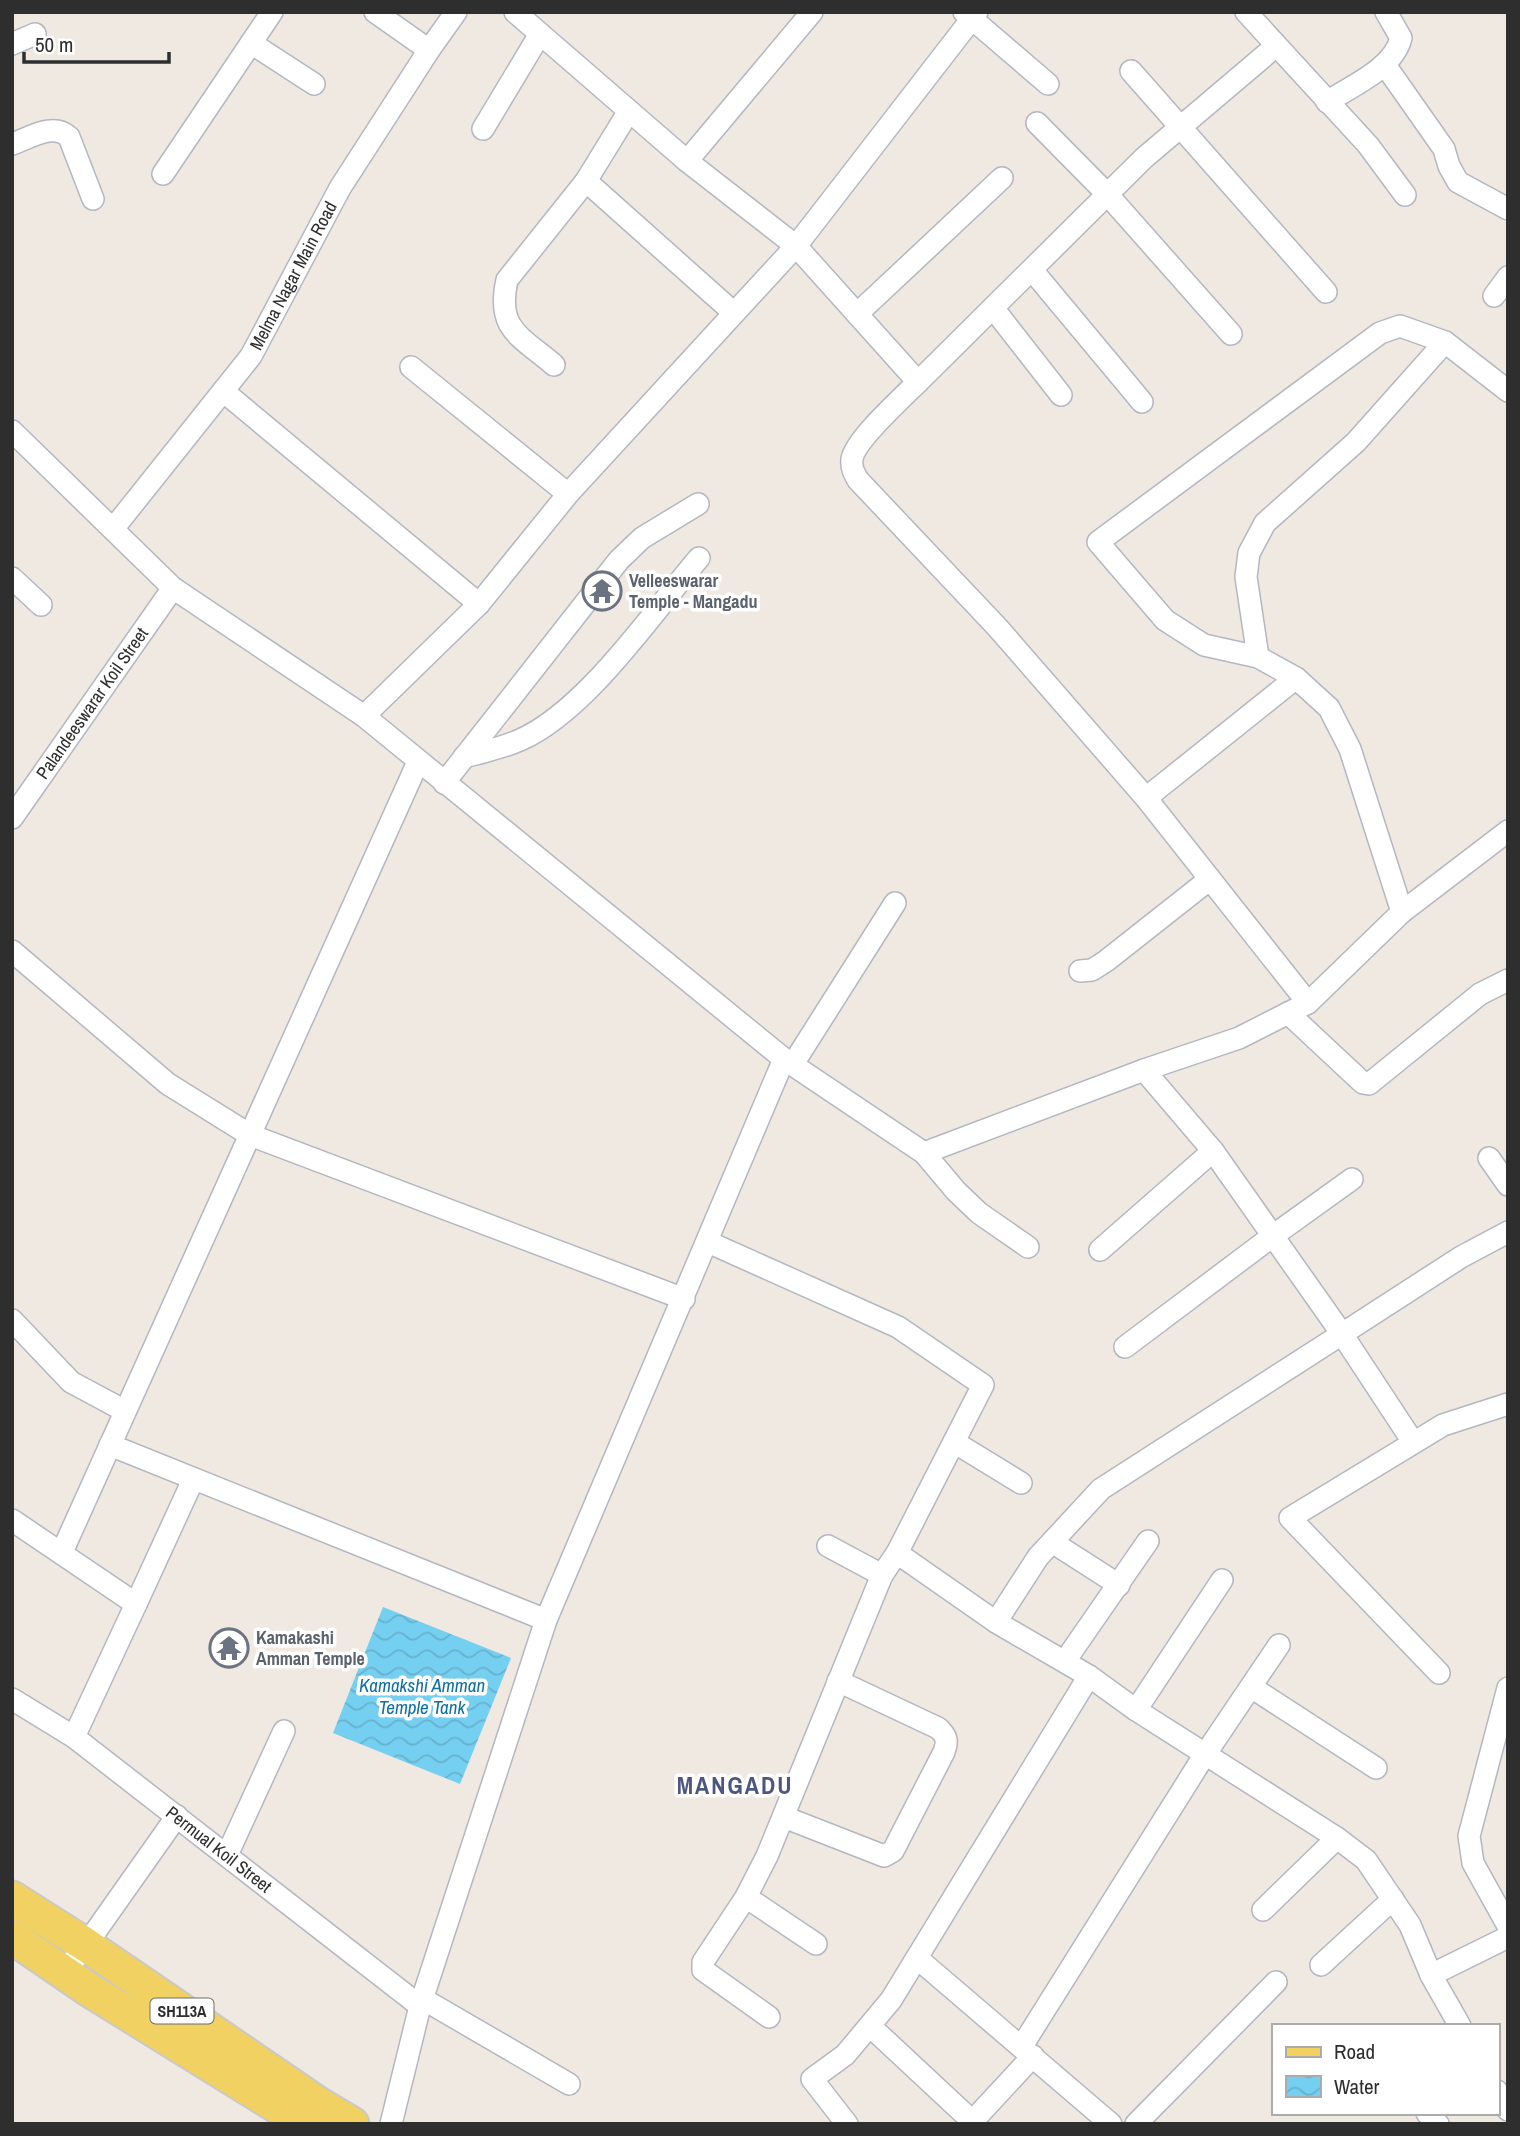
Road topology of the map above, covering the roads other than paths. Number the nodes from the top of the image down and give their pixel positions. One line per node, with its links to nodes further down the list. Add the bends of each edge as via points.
1 (272, 12): 11 (street)
2 (375, 12): 14 (street)
3 (456, 12): 14 (street, Melma Nagar Main Road)
4 (515, 12): 10 (street)
5 (812, 12): 25 (street)
6 (1247, 12): 13 (street)
7 (1385, 12): 15 (street, via 1401,38)
8 (971, 14): 18 (street); 33 (street)
9 (35, 34): 12 (street)
10 (540, 34): 20 (street); 23 (street)
11 (251, 43): 17 (street); 26 (street)
12 (12, 44)
13 (1276, 46): 19 (street); 22 (street)
14 (429, 50): 46 (street, Melma Nagar Main Road, via 340,188 251,356)
15 (1384, 65): 19 (street); 32 (street, via 1444,149 1458,182)
16 (1131, 71): 22 (street)
17 (314, 84)
18 (1048, 84)
19 (1328, 102): 30 (street)
20 (629, 111): 25 (street); 28 (street)
21 (1037, 123): 29 (street)
22 (1180, 127): 29 (street); 36 (street)
23 (483, 129)
24 (12, 144): 31 (street, via 51,130 64,133)
25 (687, 162): 33 (street)
26 (163, 174)
27 (1002, 178): 40 (street)
28 (586, 181): 39 (street); 43 (street, via 508,280 503,299 512,329)
29 (1107, 194): 34 (street); 41 (street)
30 (1405, 195)
31 (93, 199)
32 (1508, 209)
33 (796, 246): 39 (street); 40 (street)
34 (1032, 270): 38 (street); 49 (street)
35 (1508, 277): 37 (street)
36 (1326, 292)
37 (1494, 296)
38 (993, 308): 45 (street); 48 (street)
39 (733, 313): 51 (street)
40 (858, 314): 45 (street)
41 (1231, 334)
42 (1445, 342): 47 (street); 59 (street, via 1356,442 1265,523 1249,553 1246,577); 59 (street, via 1400,326 1380,333 1098,542 1165,620 1204,645)
43 (554, 365)
44 (411, 367): 51 (street)
45 (918, 382): 65 (street, via 859,443 851,468)
46 (223, 391): 53 (street, Melma Nagar Main Road); 57 (street)
47 (1508, 391)
48 (1061, 395)
49 (1142, 402)
50 (12, 430): 53 (street)
51 (568, 494): 57 (street)
52 (698, 504): 62 (street, via 642,538 619,560)
53 (113, 529): 56 (street)
54 (699, 558): 62 (street, via 582,695 522,739)
55 (12, 578): 58 (street)
56 (173, 587): 61 (street); 66 (street, Palandeeswarar Koil Street)
57 (479, 604): 61 (street)
58 (41, 605)
59 (1258, 657): 60 (street)
60 (1296, 678): 65 (street); 70 (street, via 1329,708 1350,750)
61 (364, 716): 63 (street)
62 (464, 757): 64 (street)
63 (418, 762): 64 (street); 78 (street)
64 (444, 783): 76 (street)
65 (1146, 798): 68 (street)
66 (12, 818)
67 (1508, 831): 70 (street)
68 (1210, 879): 72 (street, via 1106,961); 74 (street)
69 (895, 902): 76 (street)
70 (1402, 912): 74 (street)
71 (12, 951): 78 (street, via 168,1084)
72 (1080, 971)
73 (1508, 980): 75 (street, via 1480,994 1369,1084)
74 (1308, 1003): 75 (street)
75 (1288, 1013): 77 (street, via 1239,1038)
76 (789, 1061): 80 (street); 86 (street)
77 (1144, 1070): 79 (street); 80 (street)
78 (250, 1135): 89 (street); 94 (street)
79 (1213, 1151): 85 (street); 88 (street)
80 (925, 1153): 87 (street, via 979,1213)
81 (1489, 1158): 83 (street)
82 (1352, 1179): 85 (street)
83 (1508, 1185)
84 (1508, 1232): 91 (street, via 1461,1256)
85 (1274, 1235): 91 (street); 92 (street)
86 (708, 1242): 89 (street); 95 (street, via 898,1327 984,1385)
87 (1028, 1247)
88 (1100, 1250)
89 (684, 1299): 110 (street)
90 (12, 1320): 94 (street, via 71,1382)
91 (1342, 1334): 96 (street); 102 (street, via 1101,1489)
92 (1125, 1347)
93 (1508, 1404): 96 (street, via 1443,1425)
94 (125, 1411): 97 (street)
95 (954, 1441): 99 (street); 105 (street)
96 (1413, 1442): 114 (street, via 1290,1518)
97 (110, 1445): 98 (street); 104 (street)
98 (193, 1480): 109 (street); 110 (street)
99 (1021, 1483)
100 (12, 1520): 104 (street)
101 (1148, 1541): 108 (street)
102 (1052, 1542): 108 (street); 111 (street)
103 (828, 1546): 106 (street)
104 (61, 1552): 109 (street)
105 (897, 1553): 106 (street); 111 (street)
106 (882, 1575): 116 (street)
107 (1222, 1580): 120 (street)
108 (1119, 1584): 113 (street)
109 (136, 1604): 122 (street)
110 (546, 1620): 143 (street)
111 (996, 1622): 113 (street)
112 (1279, 1645): 117 (street)
113 (1065, 1661): 115 (street)
114 (1439, 1673)
115 (1089, 1676): 120 (street); 138 (street)
116 (838, 1681): 126 (street); 126 (street, via 938,1728 945,1733 944,1752 893,1851 884,1856)
117 (1251, 1687): 123 (street); 124 (street)
118 (1508, 1688): 133 (street, via 1469,1836 1473,1863)
119 (12, 1699): 122 (street, Permual Koil Street)
120 (1136, 1710): 123 (street)
121 (284, 1731): 128 (street)
122 (74, 1737): 125 (street, Permual Koil Street)
123 (1205, 1754): 127 (street); 147 (street)
124 (1376, 1768)
125 (177, 1816): 128 (street, Permual Koil Street); 137 (street)
126 (784, 1817): 129 (street)
127 (1336, 1838): 131 (street, via 1366,1860); 132 (street)
128 (227, 1855): 143 (street, Permual Koil Street)
129 (746, 1897): 136 (street); 144 (street, via 703,1962 703,1970)
130 (12, 1898): 137 (main road, SH113A)
131 (1393, 1899): 139 (street); 141 (street, via 1410,1924)
132 (1263, 1910)
133 (1508, 1926)
134 (12, 1937): 140 (main road, SH113A)
135 (1508, 1937): 141 (street)
136 (816, 1944)
137 (86, 1945): 140 (street); 154 (main road, SH113A)
138 (917, 1958): 146 (street); 147 (street)
139 (1321, 1965)
140 (64, 1972): 153 (main road, SH113A)
141 (1431, 1975): 145 (street)
142 (1276, 1982): 157 (street)
143 (421, 2002): 148 (street, Permual Koil Street); 155 (street)
144 (769, 2017)
145 (1459, 2024)
146 (870, 2026): 151 (street); 156 (street, via 845,2055 812,2080)
147 (1027, 2051): 151 (street); 152 (street)
148 (569, 2084)
149 (1499, 2095): 150 (street)
150 (1508, 2111): 158 (street)
151 (971, 2122)
152 (1107, 2123)
153 (306, 2124)
154 (352, 2124)
155 (391, 2124)
156 (846, 2124)
157 (1136, 2124)
158 (1494, 2124)

